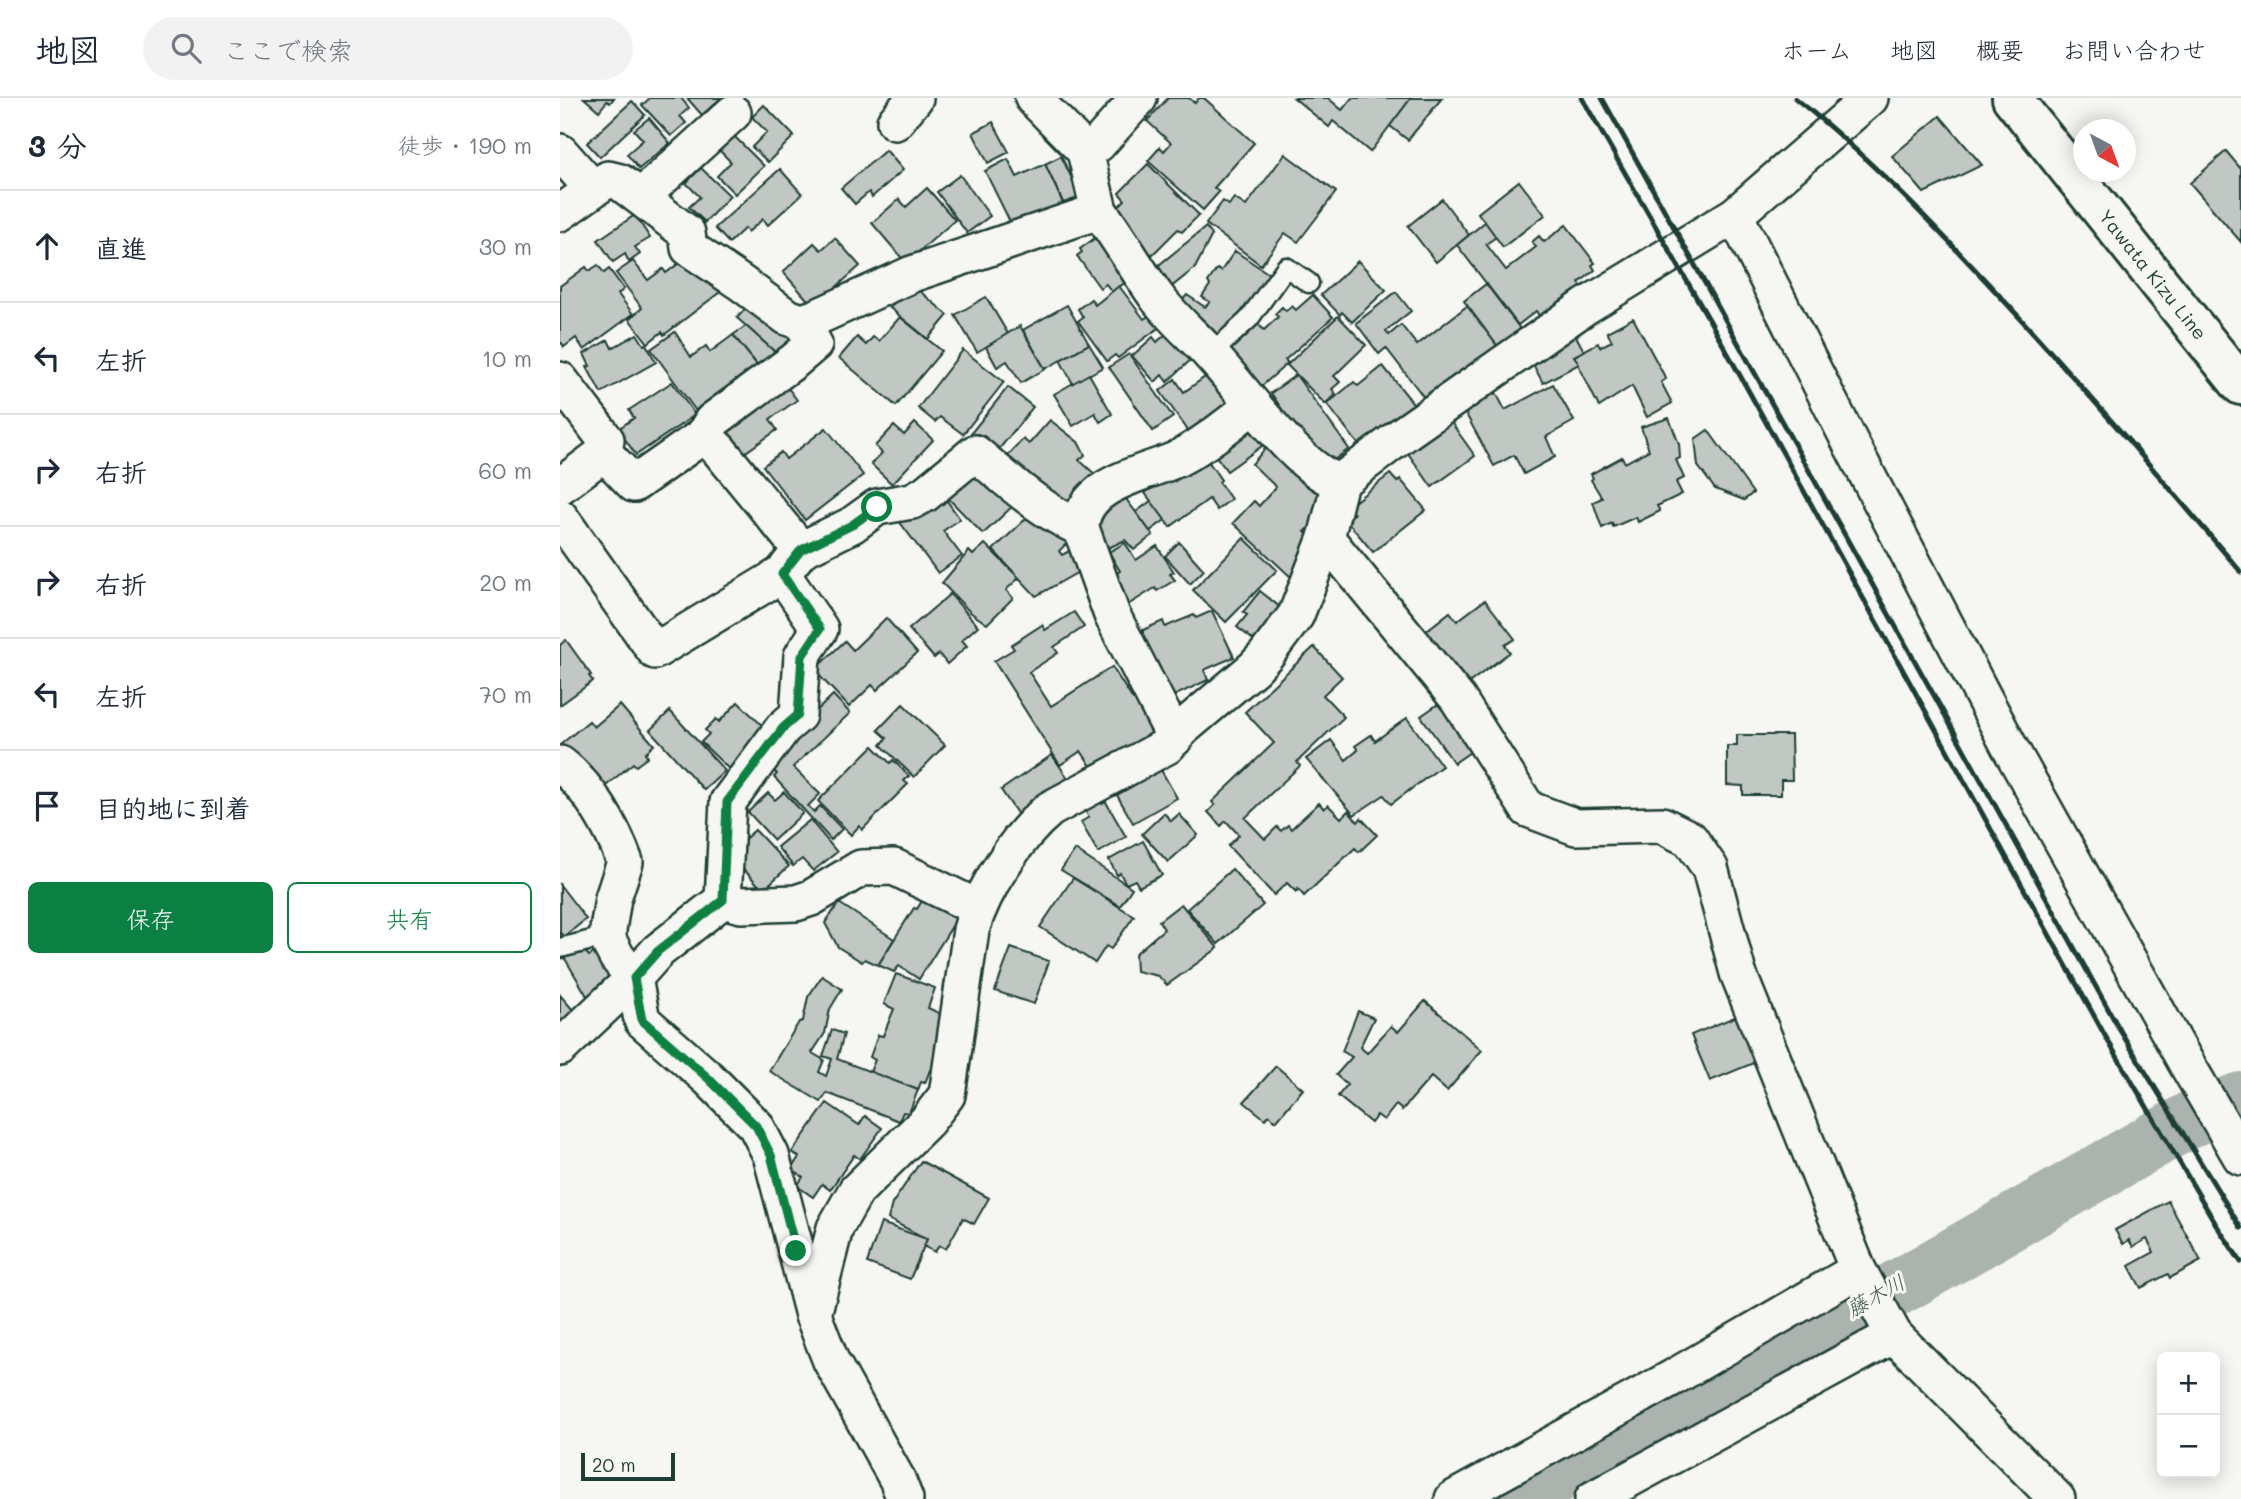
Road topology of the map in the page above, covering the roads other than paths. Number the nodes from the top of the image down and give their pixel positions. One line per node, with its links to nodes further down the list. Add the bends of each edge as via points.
1 (1033, 98): 6 (street)
2 (1139, 98): 6 (street, via 1098,144)
3 (1871, 98): 12 (street)
4 (2012, 98): 13 (main road, Yawata Kizu Line)
5 (733, 113): 9 (street)
6 (1085, 151): 10 (street)
7 (560, 152): 8 (street)
8 (593, 189): 9 (street, via 608,179); 11 (street)
9 (642, 197): 15 (street, via 687,233 689,248 787,317)
10 (1099, 211): 15 (street, via 912,274); 17 (street, via 1158,298)
11 (560, 213)
12 (1735, 215): 23 (street, via 1586,306); 37 (street, via 2009,746)
13 (2147, 267): 16 (main road); 19 (main road, Yawata Kizu Line)
14 (1309, 284): 17 (lane, via 1286,267 1249,319)
15 (802, 322): 21 (street, via 814,344 712,421)
16 (2241, 342)
17 (1211, 354): 20 (street)
18 (560, 380): 22 (street, via 606,440)
19 (2241, 384)
20 (1253, 405): 23 (street, via 1313,468); 26 (street, via 1178,458 1111,485 1090,503)
21 (704, 435): 22 (street, via 634,484); 28 (street, via 719,450)
22 (604, 453): 24 (street)
23 (1340, 482): 27 (street)
24 (560, 486)
25 (560, 517): 28 (street, via 655,651)
26 (1081, 528): 28 (street, via 1037,504 975,453 925,494 877,507); 29 (street, via 1112,615)
27 (1326, 538): 29 (street, via 1296,615 1278,642); 38 (street, via 1458,699 1528,808 1576,827 1662,825 1690,839 1710,868 1738,973)
28 (792, 562): 31 (street, via 820,629 802,656 798,715 727,802)
29 (1175, 738): 32 (street, via 1035,821)
30 (560, 764): 33 (street, via 596,804 625,862 613,898)
31 (723, 900): 32 (street, via 741,905 796,903 861,868 894,867); 35 (street, via 658,951)
32 (978, 908): 39 (street, via 947,1096 856,1191 835,1228)
33 (608, 936): 34 (lane); 35 (street)
34 (560, 948)
35 (634, 978): 36 (street); 39 (street, via 642,1020 756,1126 771,1155)
36 (560, 1048)
37 (2237, 1152)
38 (1861, 1276): 40 (street); 42 (street)
39 (813, 1315): 41 (street, via 831,1362)
40 (1890, 1330): 43 (street); 44 (street)
41 (905, 1499)
42 (1452, 1499)
43 (1593, 1499)
44 (2057, 1499)

